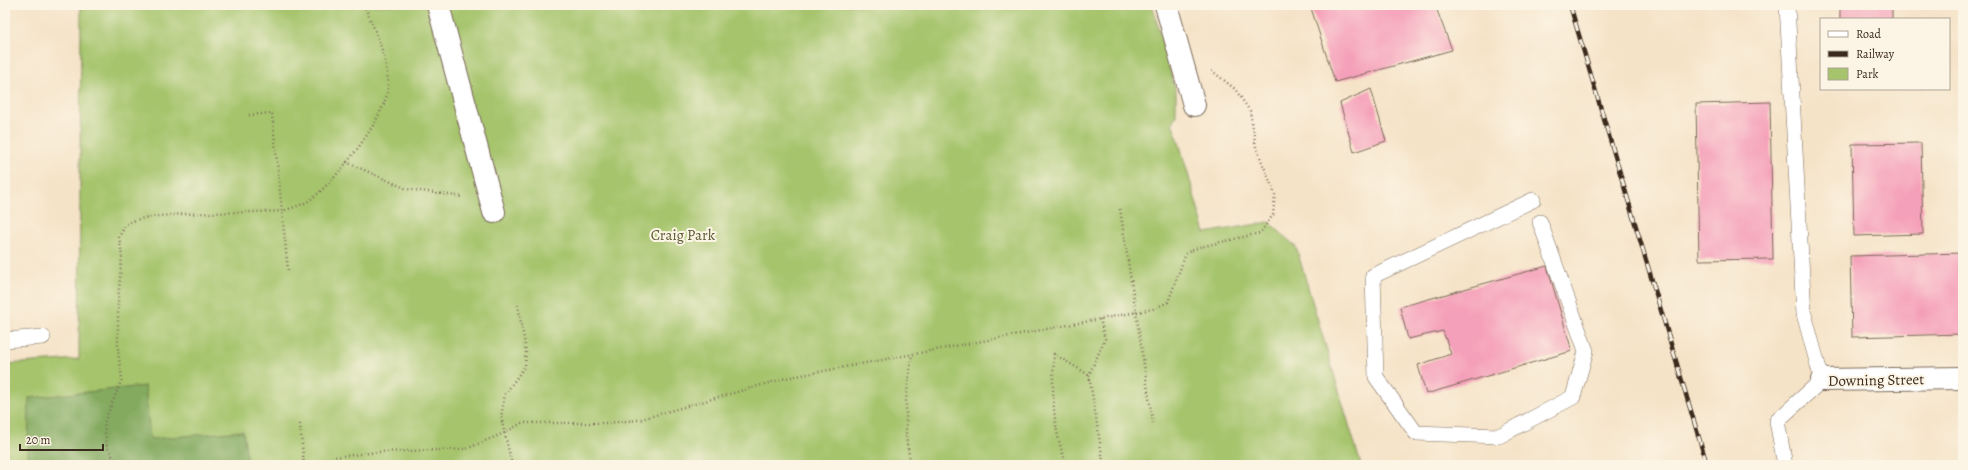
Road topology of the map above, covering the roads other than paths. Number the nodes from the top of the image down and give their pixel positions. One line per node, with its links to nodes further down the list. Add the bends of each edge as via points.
1 (438, 5): 6 (street)
2 (1166, 5): 4 (street)
3 (1787, 5): 11 (lane, via 1804,314)
4 (1194, 105)
5 (1533, 200): 7 (lane, via 1373,276 1376,377 1416,433 1498,436 1573,397 1586,351)
6 (492, 205)
7 (1540, 222)
8 (43, 336): 9 (lane)
9 (5, 340)
10 (1963, 378): 11 (street, Downing Street)
11 (1822, 380): 12 (lane, Downing Street, via 1777,421)
12 (1785, 465)

